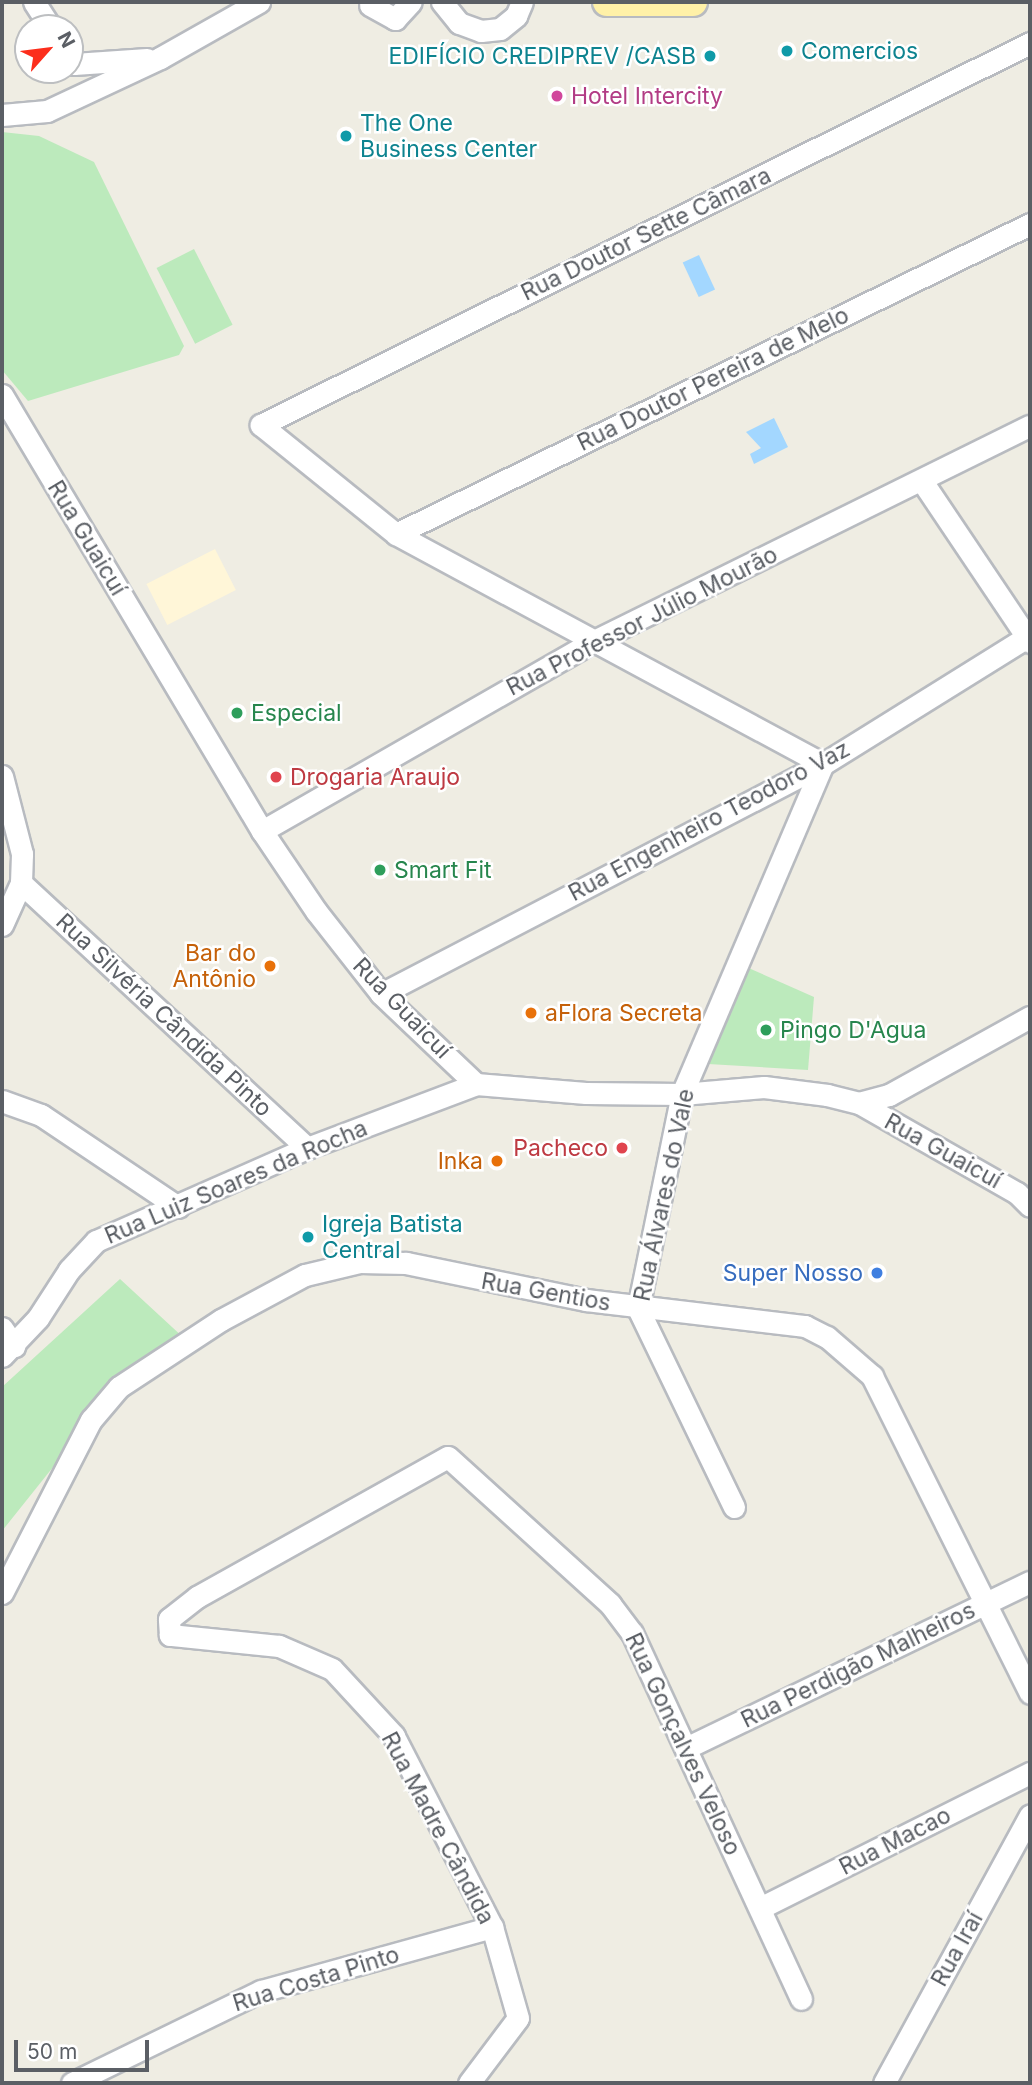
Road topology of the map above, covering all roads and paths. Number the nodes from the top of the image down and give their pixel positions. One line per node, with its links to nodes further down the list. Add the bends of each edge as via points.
1 (259, 2): 9 (street)
2 (411, 2): 7 (street, via 395,19)
3 (442, 2): 4 (street, via 459,23 481,31 500,29 516,16)
4 (522, 2)
5 (607, 2): 6 (main road)
6 (694, 2)
7 (370, 5)
8 (1030, 43): 20 (street, Rua Doutor Sette Câmara, via 261,425)
9 (160, 58): 10 (street); 13 (street)
10 (84, 60)
11 (84, 80): 13 (street)
12 (67, 84): 14 (street)
13 (90, 90): 14 (street)
14 (47, 111): 15 (street)
15 (2, 115)
16 (1030, 224): 20 (street, Rua Doutor Pereira de Melo)
17 (2, 395): 25 (street, Rua Guaicuí)
18 (1030, 426): 19 (street, Rua Professor Júlio Mourão)
19 (922, 481): 21 (street); 22 (street, Rua Professor Júlio Mourão)
20 (396, 534): 22 (street)
21 (1029, 638): 23 (street, Rua Engenheiro Teodoro Vaz)
22 (592, 642): 23 (street); 25 (street, Rua Professor Júlio Mourão)
23 (823, 764): 28 (street, Rua Engenheiro Teodoro Vaz); 31 (street, Rua Álvares do Vale)
24 (2, 776): 26 (street, via 22,854)
25 (262, 831): 28 (street, Rua Guaicuí)
26 (21, 883): 27 (street); 34 (street, Rua Silvéria Cândida Pinto)
27 (2, 925)
28 (381, 993): 30 (street, Rua Guaicuí)
29 (1030, 1017): 33 (street, via 889,1095)
30 (476, 1084): 31 (street, Rua Guaicuí, via 586,1093); 34 (street, Rua Luiz Soares da Rocha)
31 (682, 1094): 33 (street, Rua Guaicuí, via 764,1087); 37 (street, Rua Álvares do Vale)
32 (2, 1101): 35 (street, via 41,1115)
33 (859, 1103): 36 (street, Rua Guaicuí, via 1017,1193)
34 (307, 1148): 35 (street, Rua Luiz Soares da Rocha)
35 (178, 1206): 39 (street, Rua Luiz Soares da Rocha, via 96,1241)
36 (1030, 1206)
37 (638, 1308): 40 (street, Rua Álvares do Vale); 42 (street, Rua Gentios, via 406,1263 359,1262 305,1275 220,1320 119,1387 90,1420); 43 (street, Rua Gentios, via 805,1326 851,1354 872,1376)
38 (2, 1328): 39 (street)
39 (8, 1351)
40 (734, 1507)
41 (1030, 1582): 43 (street, Rua Perdigão Malheiros)
42 (2, 1593)
43 (986, 1603): 45 (street, Rua Gentios); 46 (street, Rua Perdigão Malheiros)
44 (169, 1619): 46 (street, Rua Gonçalves Veloso, via 197,1597 448,1457 610,1604 632,1633); 50 (street, Rua Madre Cândida, via 170,1635 279,1646 332,1669 394,1736)
45 (1030, 1693)
46 (685, 1748): 49 (street, Rua Gonçalves Veloso)
47 (1030, 1773): 49 (street, Rua Macao)
48 (1030, 1815): 54 (street, Rua Iraí)
49 (760, 1908): 51 (street, Rua Gonçalves Veloso)
50 (492, 1927): 52 (street, Rua Costa Pinto, via 261,1991); 53 (street, Rua Madre Cândida, via 518,2018)
51 (801, 1999)
52 (72, 2083)
53 (469, 2083)
54 (884, 2083)

